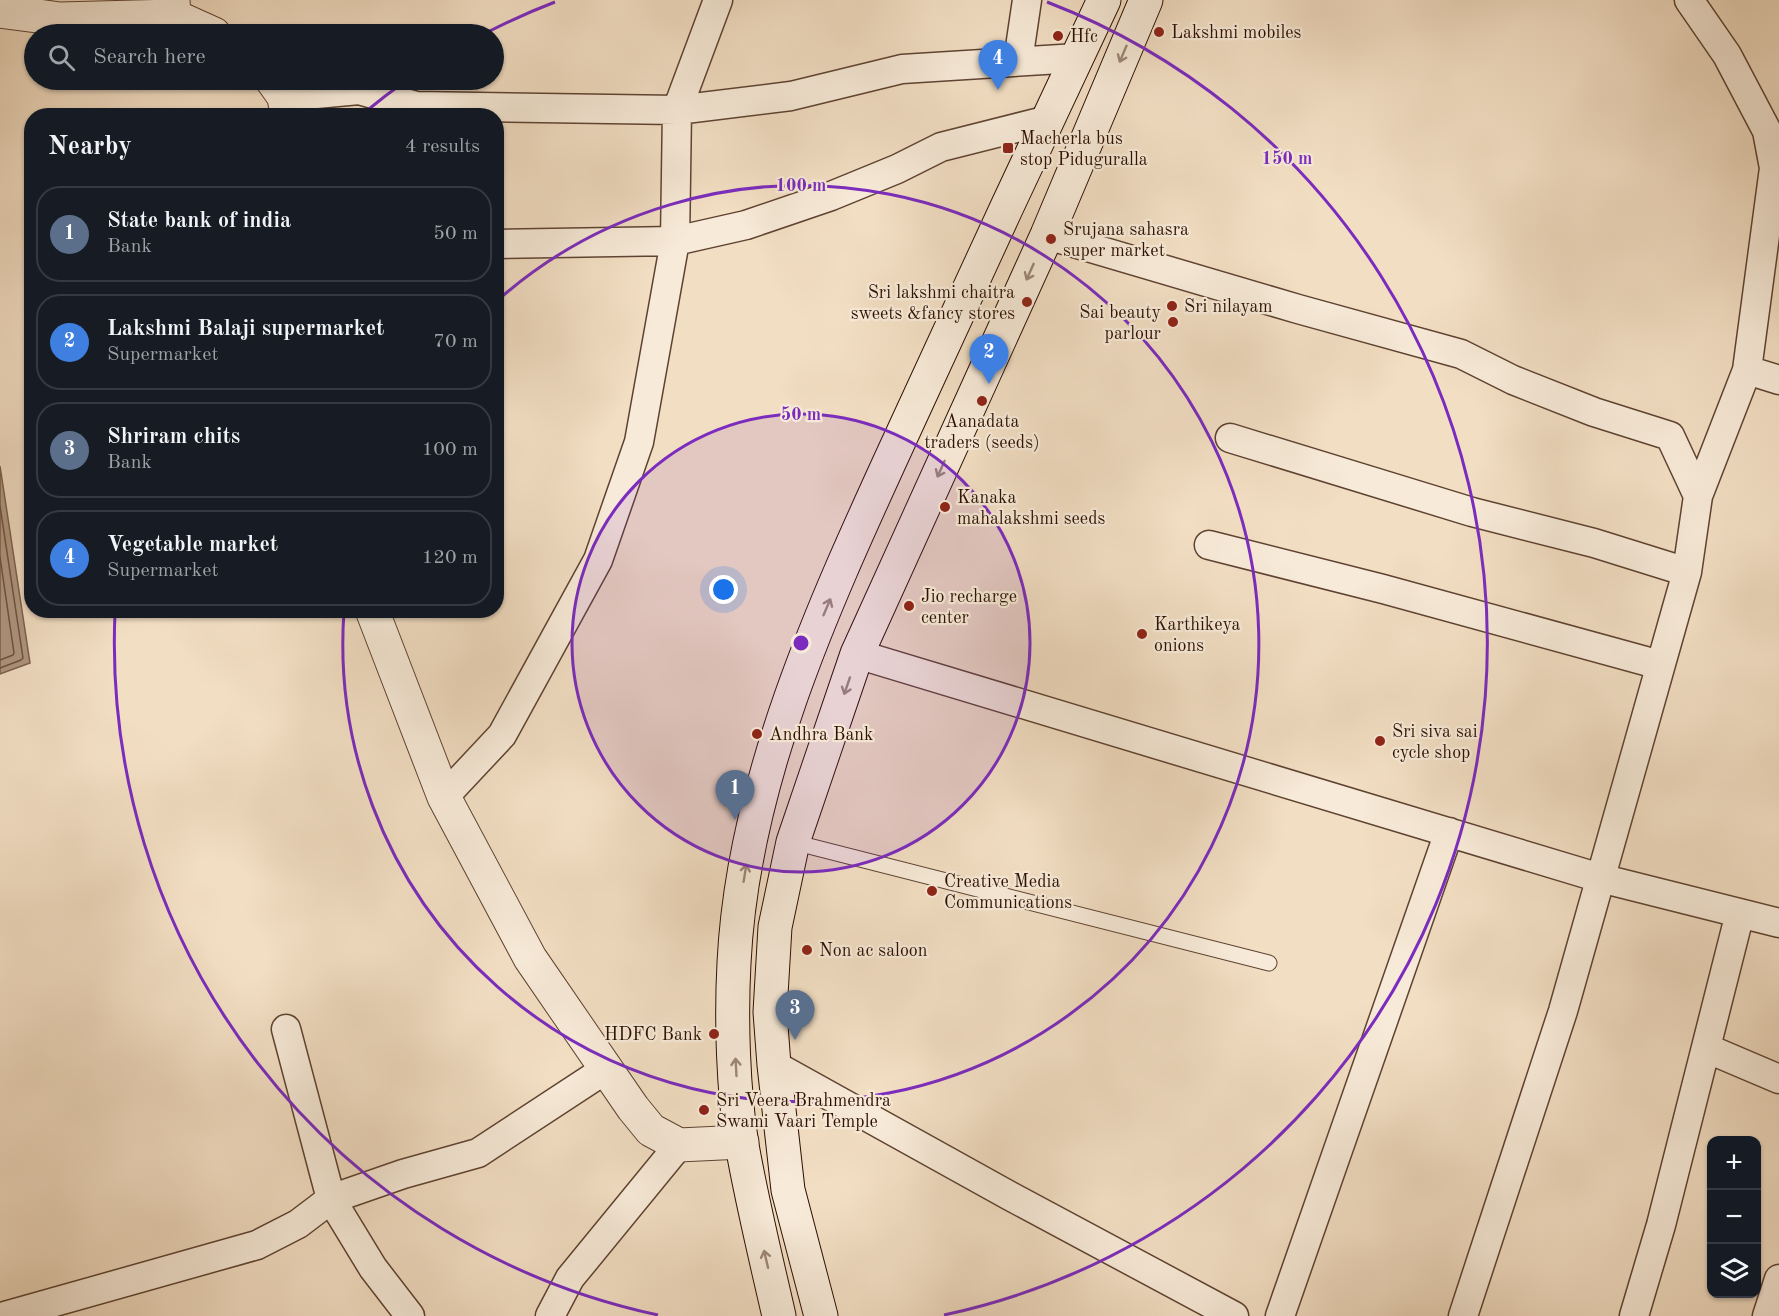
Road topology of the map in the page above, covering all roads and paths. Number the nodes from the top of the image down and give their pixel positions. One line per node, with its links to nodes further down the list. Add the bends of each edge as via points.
1 (718, 0): 12 (street)
2 (1027, 0): 10 (street)
3 (1104, 0): 9 (main road)
4 (1146, 0): 14 (main road, one-way to 14)
5 (1689, 0): 17 (street, via 1727,55 1767,131 1774,168)
6 (174, 8): 7 (main road, via 60,19); 8 (main road)
7 (0, 11)
8 (199, 24)
9 (1077, 58): 10 (street); 13 (main road)
10 (1018, 61): 12 (street, via 902,69 791,96)
11 (281, 97): 12 (street, via 359,90 416,106)
12 (677, 110): 15 (street)
13 (1048, 120): 15 (street, via 941,147 897,169 747,225); 38 (main road, one-way to 13, via 733,1009 737,923 753,829 781,727 803,662 870,505)
14 (1047, 235): 20 (street, via 1461,354 1513,380 1594,412 1670,436); 24 (main road, one-way to 24)
15 (675, 241): 16 (street); 26 (street, via 639,442 598,560 502,735)
16 (504, 244)
17 (1747, 370): 18 (street); 20 (street)
18 (1779, 380)
19 (1230, 438): 22 (street)
20 (1698, 496): 22 (street)
21 (1209, 545): 25 (street, via 1383,588)
22 (1687, 572): 25 (street)
23 (375, 618): 26 (main road)
24 (857, 654): 27 (street); 28 (main road, one-way to 28)
25 (1660, 665): 29 (street)
26 (444, 797): 36 (main road, via 530,958)
27 (1449, 832): 29 (street); 48 (street)
28 (793, 842): 32 (lane); 35 (main road, via 775,927 770,1012)
29 (1600, 878): 30 (street); 49 (street, via 1563,1011)
30 (1740, 913): 31 (street); 34 (street)
31 (1779, 924)
32 (1269, 963)
33 (286, 1029): 40 (street)
34 (1706, 1048): 37 (street); 50 (street)
35 (774, 1065): 46 (main road, via 788,1190); 47 (street)
36 (606, 1069): 39 (main road, via 651,1130); 40 (street, via 478,1154)
37 (1779, 1079)
38 (742, 1142): 39 (main road); 45 (main road, one-way to 38)
39 (679, 1145): 44 (street, via 570,1278)
40 (331, 1199): 42 (street, via 298,1224 257,1245); 43 (street, via 373,1268)
41 (1779, 1279): 51 (street)
42 (5, 1316)
43 (411, 1316)
44 (550, 1316)
45 (779, 1316)
46 (821, 1316)
47 (1234, 1316)
48 (1280, 1316)
49 (1463, 1316)
50 (1634, 1316)
51 (1767, 1316)

